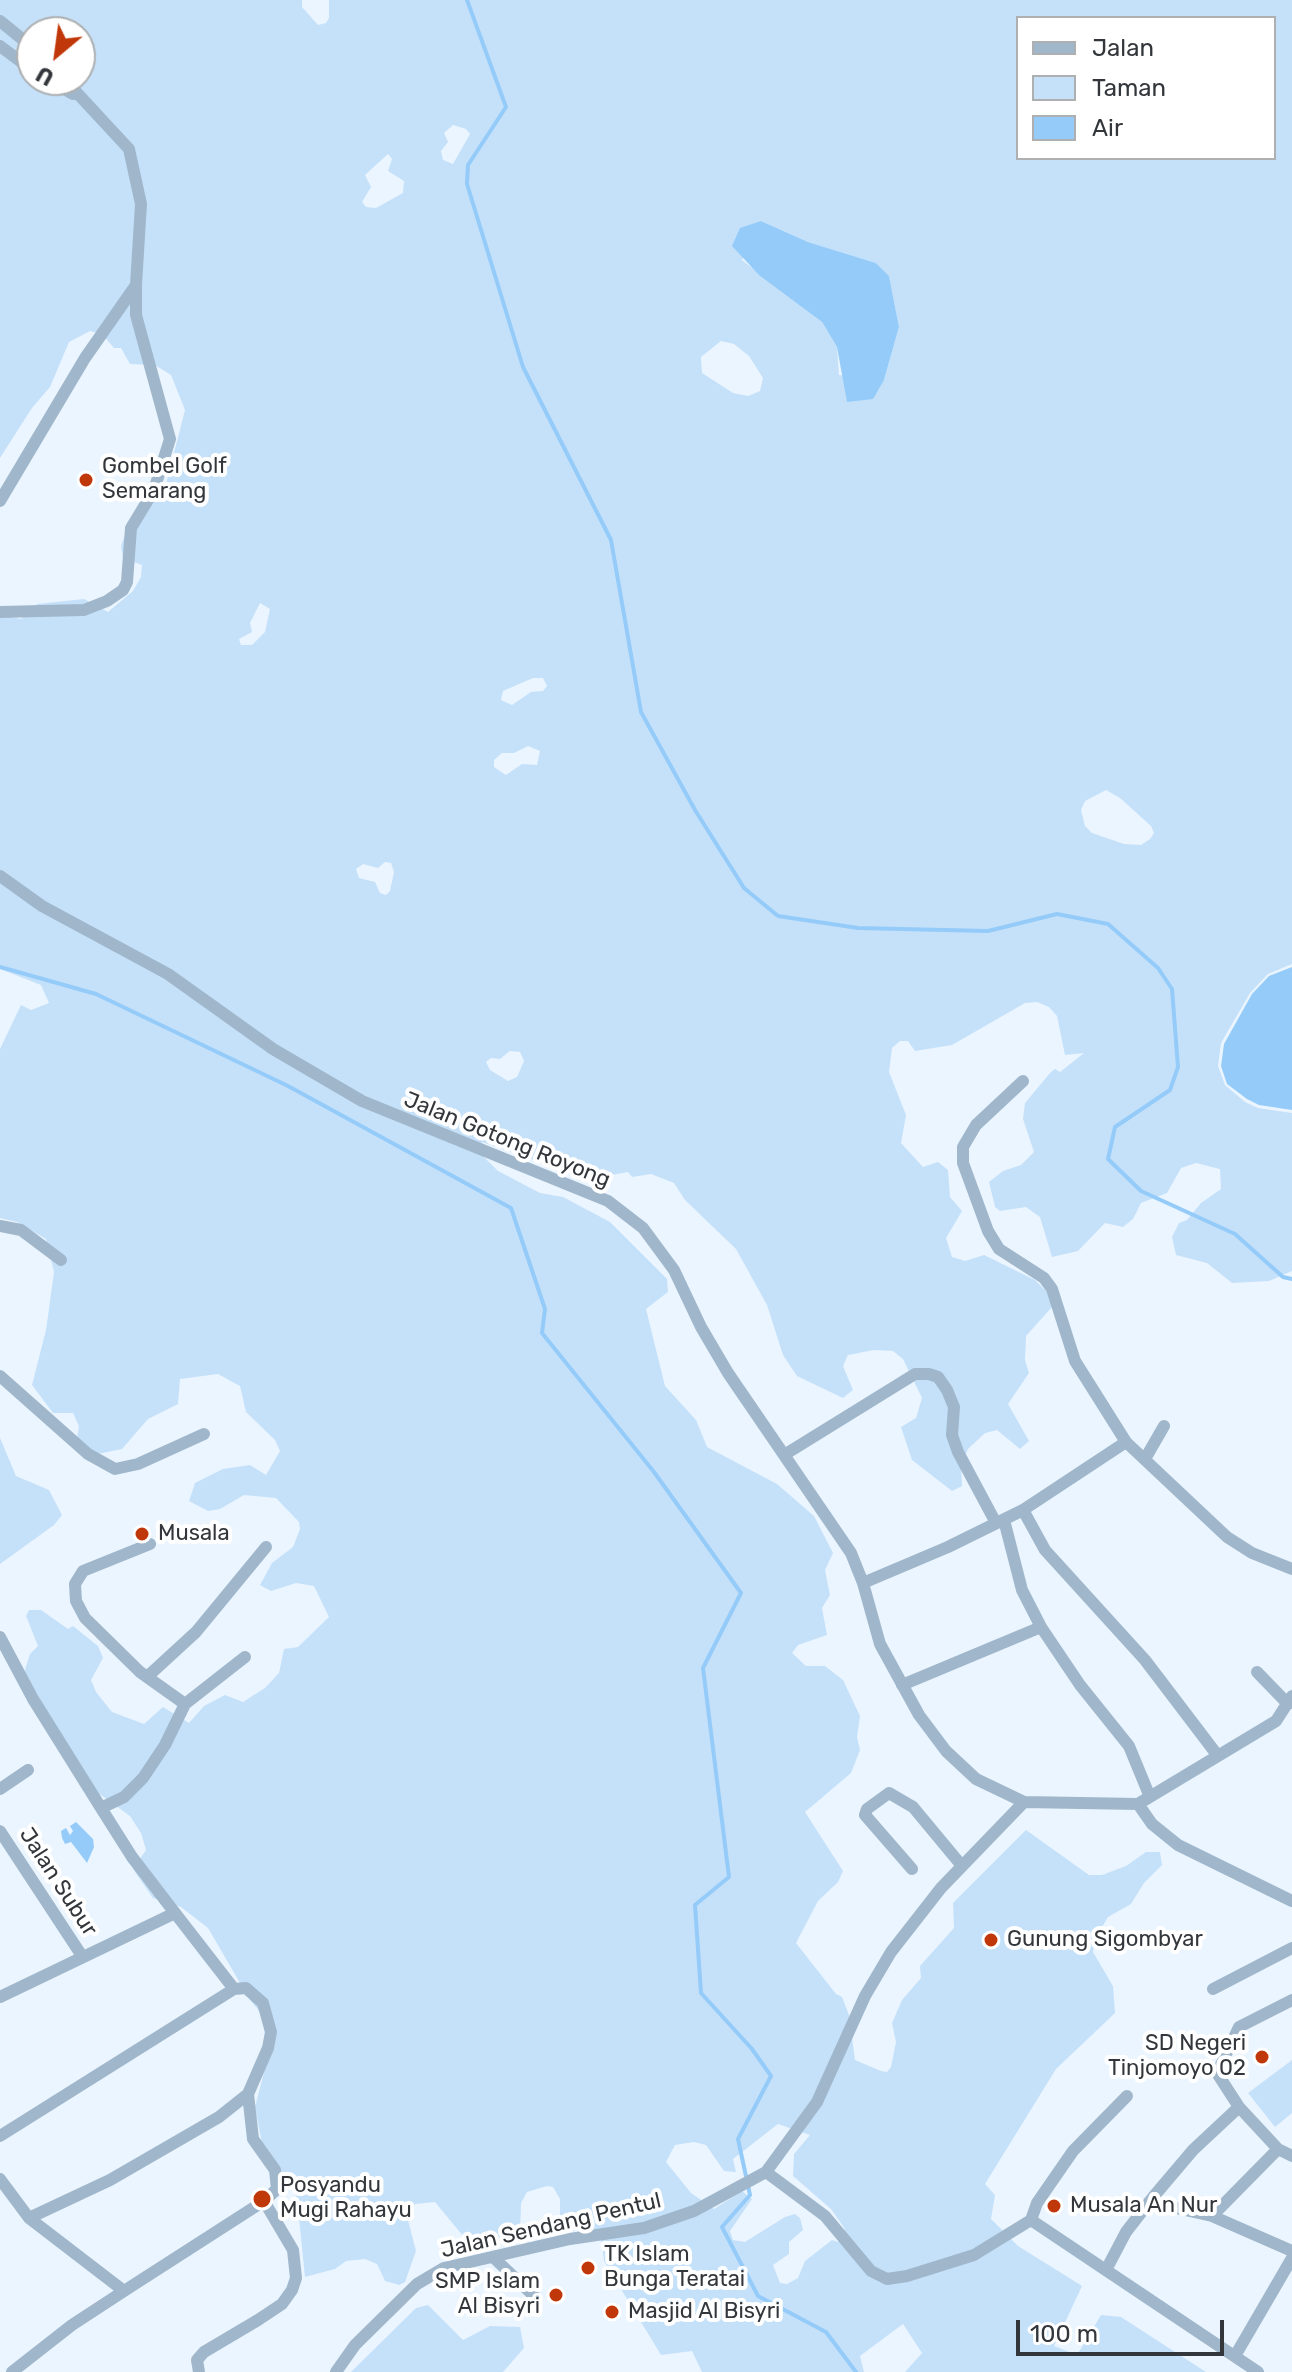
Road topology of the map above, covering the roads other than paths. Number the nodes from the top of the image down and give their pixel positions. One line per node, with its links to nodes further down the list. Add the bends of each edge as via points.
1 (0, 21): 2 (street)
2 (16, 34)
3 (76, 96): 4 (street)
4 (79, 98): 5 (street, via 129,149 141,204)
5 (136, 285): 6 (street, via 85,358); 7 (street, via 136,315 170,439 154,490 131,528 127,582 107,601 84,610)
6 (0, 501)
7 (0, 612)
8 (0, 876): 16 (street, Jalan Gotong Royong, via 53,912 168,974 273,1049 362,1101 608,1201 626,1213 664,1254 714,1349)
9 (1023, 1081): 15 (street, via 976,1125 963,1147 963,1163 999,1249 1052,1289 1070,1352)
10 (0, 1226): 11 (street, via 21,1230)
11 (61, 1260)
12 (0, 1376): 14 (street, via 88,1454 115,1469)
13 (1164, 1426): 17 (street)
14 (204, 1434)
15 (1126, 1442): 17 (street); 18 (street)
16 (784, 1455): 19 (street, via 915,1374 929,1374 947,1390 958,1452); 23 (street, Jalan Gotong Royong, via 843,1539)
17 (1145, 1459): 22 (street, via 1227,1537)
18 (1023, 1510): 19 (street); 34 (street, via 1045,1550 1145,1660)
19 (1000, 1522): 23 (street); 24 (street, via 1022,1590)
20 (150, 1544): 28 (street, via 83,1571 75,1584 85,1618)
21 (266, 1547): 28 (street, via 196,1632)
22 (1292, 1569)
23 (863, 1583): 29 (street, Jalan Gotong Royong, via 880,1644)
24 (1041, 1627): 29 (street); 37 (street, via 1129,1746)
25 (0, 1637): 40 (street)
26 (245, 1657): 31 (street)
27 (1257, 1672): 30 (street)
28 (147, 1677): 31 (street)
29 (902, 1685): 38 (street, Jalan Gotong Royong, via 946,1751 966,1771)
30 (1290, 1700): 33 (street)
31 (185, 1704): 40 (street, via 143,1778 124,1797)
32 (1292, 1717): 33 (street)
33 (1276, 1721): 34 (street)
34 (1218, 1756): 37 (street)
35 (28, 1770): 36 (street)
36 (0, 1789)
37 (1150, 1797): 39 (street)
38 (1024, 1802): 39 (street); 42 (street, Jalan Sendang Pentul)
39 (1138, 1804): 44 (street, via 1178,1845)
40 (101, 1808): 45 (street)
41 (0, 1831): 47 (street, Jalan Subur)
42 (962, 1866): 43 (street, via 919,1814 889,1793 865,1815); 58 (street, Jalan Sendang Pentul, via 916,1918 874,1978 817,2102)
43 (912, 1869)
44 (1292, 1901)
45 (175, 1913): 47 (street); 48 (street)
46 (1292, 1948): 49 (street)
47 (82, 1956): 50 (street)
48 (234, 1989): 52 (street, via 257,1995 271,2032); 55 (street)
49 (1213, 1989)
50 (0, 1997)
51 (1292, 2000): 54 (street, via 1243,2024 1228,2046 1217,2073)
52 (248, 2094): 60 (street, via 253,2139 278,2179 277,2189); 63 (street, via 219,2117 110,2180)
53 (1127, 2096): 64 (street, via 1073,2151)
54 (1239, 2107): 56 (street); 61 (street)
55 (0, 2136)
56 (1278, 2149): 57 (street); 62 (street)
57 (1292, 2156)
58 (761, 2175): 64 (street, via 813,2205 871,2271 887,2279 963,2260); 66 (street, Jalan Sendang Pentul, via 694,2211 644,2228)
59 (0, 2179): 63 (street)
60 (264, 2201): 69 (street); 73 (street, via 293,2250 292,2290 282,2304 204,2352 197,2360)
61 (1149, 2202): 62 (street); 68 (street)
62 (1212, 2216): 65 (street)
63 (29, 2218): 69 (street)
64 (1031, 2220): 68 (street)
65 (1292, 2251)
66 (494, 2258): 70 (street); 74 (street, Jalan Sendang Pentul, via 444,2268 417,2284 355,2345)
67 (1292, 2258): 71 (street)
68 (1106, 2270): 71 (street)
69 (124, 2291): 72 (street)
70 (535, 2297)
71 (1235, 2356): 75 (street)
72 (12, 2372)
73 (199, 2372)
74 (336, 2372)
75 (1258, 2372)

